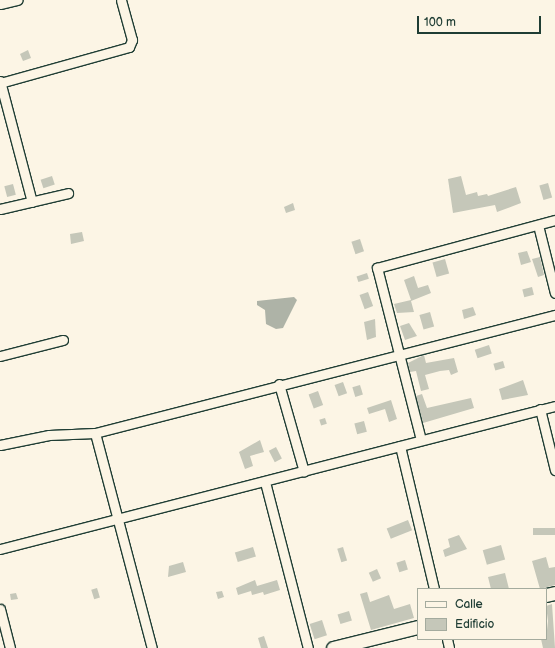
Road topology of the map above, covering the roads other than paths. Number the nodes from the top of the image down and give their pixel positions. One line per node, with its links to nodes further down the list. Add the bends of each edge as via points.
1 (18, 0): 3 (street)
2 (121, 0): 4 (street, via 132,40 129,46)
3 (0, 4)
4 (0, 83): 6 (street)
5 (68, 193): 6 (street)
6 (32, 202): 7 (street)
7 (0, 209)
8 (555, 220): 9 (street)
9 (538, 225): 10 (street); 13 (street, via 377,268)
10 (555, 293)
11 (555, 315): 13 (street)
12 (63, 340): 14 (street)
13 (399, 355): 15 (street); 19 (street)
14 (0, 356)
15 (279, 384): 18 (street); 23 (street)
16 (555, 406): 17 (street)
17 (540, 409): 19 (street); 22 (street)
18 (95, 433): 20 (street, via 49,435); 25 (street)
19 (421, 440): 21 (street)
20 (0, 445)
21 (400, 446): 23 (street); 27 (street)
22 (555, 470)
23 (304, 472): 24 (street)
24 (264, 482): 25 (street); 32 (street)
25 (118, 519): 26 (street); 31 (street)
26 (0, 549)
27 (434, 588)
28 (0, 609): 30 (street)
29 (417, 627): 33 (street)
30 (10, 648)
31 (152, 648)
32 (308, 648)
33 (333, 648)

